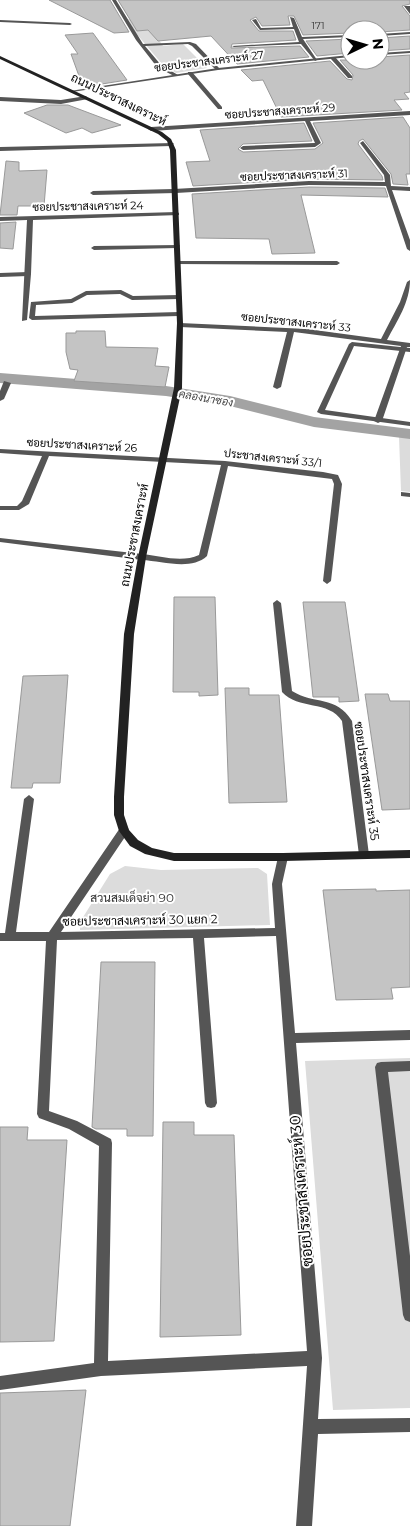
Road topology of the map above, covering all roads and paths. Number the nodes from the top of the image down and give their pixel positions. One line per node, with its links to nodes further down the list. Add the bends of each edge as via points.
1 (114, 0): 13 (street)
2 (410, 7): 3 (street, via 406,8)
3 (410, 13)
4 (292, 18): 8 (street)
5 (254, 20): 8 (street, via 260,29)
6 (0, 21): 7 (street)
7 (70, 24)
8 (296, 28): 12 (street)
9 (410, 33): 10 (street)
10 (390, 34)
11 (340, 37): 12 (street)
12 (300, 41): 14 (street); 20 (street)
13 (142, 45): 21 (street, via 188,43); 23 (street, via 159,66)
14 (234, 46)
15 (410, 52): 16 (street)
16 (390, 53)
17 (0, 57): 25 (main road, ถนนประชาสงเคราะห์)
18 (340, 57): 19 (street, ซอยประชาสงเคราะห์ 27)
19 (333, 58): 20 (street, ซอยประชาสงเคราะห์ 27); 24 (street)
20 (315, 60): 21 (street, ซอยประชาสงเคราะห์ 27)
21 (218, 69): 22 (street, ซอยประชาสงเคราะห์ 27)
22 (190, 73): 23 (street, ซอยประชาสงเคราะห์ 27); 28 (street)
23 (176, 75): 25 (street, ซอยประชาสงเคราะห์ 27)
24 (350, 77)
25 (72, 91): 26 (main road, ถนนประชาสงเคราะห์)
26 (86, 98): 27 (street, via 61,102); 31 (main road, ถนนประชาสงเคราะห์)
27 (0, 99)
28 (220, 108)
29 (410, 113): 30 (street, ซอยประชาสงเคราะห์ 29)
30 (307, 120): 31 (street, ซอยประชาสงเคราะห์ 29); 34 (street, via 318,143 315,145)
31 (151, 129): 33 (main road, ถนนประชาสงเคราะห์)
32 (363, 143): 36 (street, via 387,175)
33 (171, 144): 35 (street); 38 (main road, ถนนประชาสงเคราะห์)
34 (243, 148)
35 (0, 149)
36 (389, 186): 37 (street, ซอยประชาสงเคราะห์ 31); 38 (street, ซอยประชาสงเคราะห์ 31, via 309,183); 45 (street)
37 (410, 189)
38 (176, 191): 39 (street, ซอยประชาสงเคราะห์ 31); 40 (main road, ถนนประชาสงเคราะห์)
39 (93, 193)
40 (177, 214): 41 (street, ซอยประชาสงเคราะห์ 24); 43 (main road, ถนนประชาสงเคราะห์)
41 (30, 218): 42 (street, ซอยประชาสงเคราะห์ 24); 48 (street)
42 (0, 219)
43 (178, 246): 44 (street); 47 (main road, ถนนประชาสงเคราะห์)
44 (94, 248)
45 (410, 249)
46 (336, 263): 47 (street)
47 (178, 264): 51 (main road, ถนนประชาสงเคราะห์)
48 (28, 274): 49 (street); 54 (street)
49 (0, 275)
50 (410, 282): 52 (street)
51 (179, 297): 53 (main road, ถนนประชาสงเคราะห์); 53 (street, via 140,299 121,292 86,293 72,301 33,303 32,318)
52 (406, 303): 57 (street)
53 (180, 314): 55 (main road, ถนนประชาสงเคราะห์)
54 (24, 320)
55 (180, 325): 56 (street, ซอยประชาสงเคราะห์ 33); 66 (main road, ถนนประชาสงเคราะห์, via 177,392)
56 (291, 330): 57 (street, ซอยประชาสงเคราะห์ 33); 60 (street)
57 (383, 342): 58 (street, ซอยประชาสงเคราะห์ 33)
58 (407, 347): 62 (street); 62 (street, via 352,344 321,412)
59 (7, 383): 61 (street)
60 (277, 387)
61 (0, 399)
62 (378, 421): 63 (street)
63 (410, 424)
64 (0, 451): 65 (street, ซอยประชาสงเคราะห์ 26)
65 (46, 455): 66 (street, ซอยประชาสงเคราะห์ 26); 68 (street, via 26,502 19,508)
66 (163, 461): 67 (street, ประชาสงเคราะห์ 33/1); 70 (main road, ถนนประชาสงเคราะห์)
67 (225, 463): 70 (street, via 202,556 196,561); 71 (street, ประชาสงเคราะห์ 33/1, via 335,477 338,484)
68 (0, 508)
69 (0, 540): 70 (street)
70 (142, 557): 74 (main road, ถนนประชาสงเคราะห์, via 126,666 118,797)
71 (326, 581)
72 (277, 603): 76 (street, ซอยประชาสงเคราะห์ 35, via 287,692 295,699 344,712)
73 (29, 799): 81 (street)
74 (124, 831): 77 (main road, via 134,843 174,857); 80 (street)
75 (410, 854): 76 (main road)
76 (364, 855): 77 (main road)
77 (283, 857): 78 (street, ซอยประชาสงเคราะห์ 30, via 277,884)
78 (281, 932): 79 (street, ซอยประชาสงเคราะห์ 30 แยก 2); 83 (street, ซอยประชาสงเคราะห์ 30)
79 (198, 933): 80 (street, ซอยประชาสงเคราะห์ 30 แยก 2); 85 (street)
80 (52, 936): 81 (street, ซอยประชาสงเคราะห์ 30 แยก 2); 88 (street, via 43,1114 73,1125 106,1143)
81 (5, 937)
82 (410, 1036): 83 (street)
83 (289, 1038): 87 (street, ซอยประชาสงเคราะห์ 30)
84 (410, 1066): 86 (street, via 381,1067)
85 (211, 1103)
86 (410, 1315)
87 (315, 1358): 88 (street); 91 (street, ซอยประชาสงเคราะห์ 30)
88 (101, 1369): 89 (street)
89 (0, 1383)
90 (410, 1425): 91 (street)
91 (310, 1427): 92 (street, ซอยประชาสงเคราะห์ 30)
92 (304, 1526)

